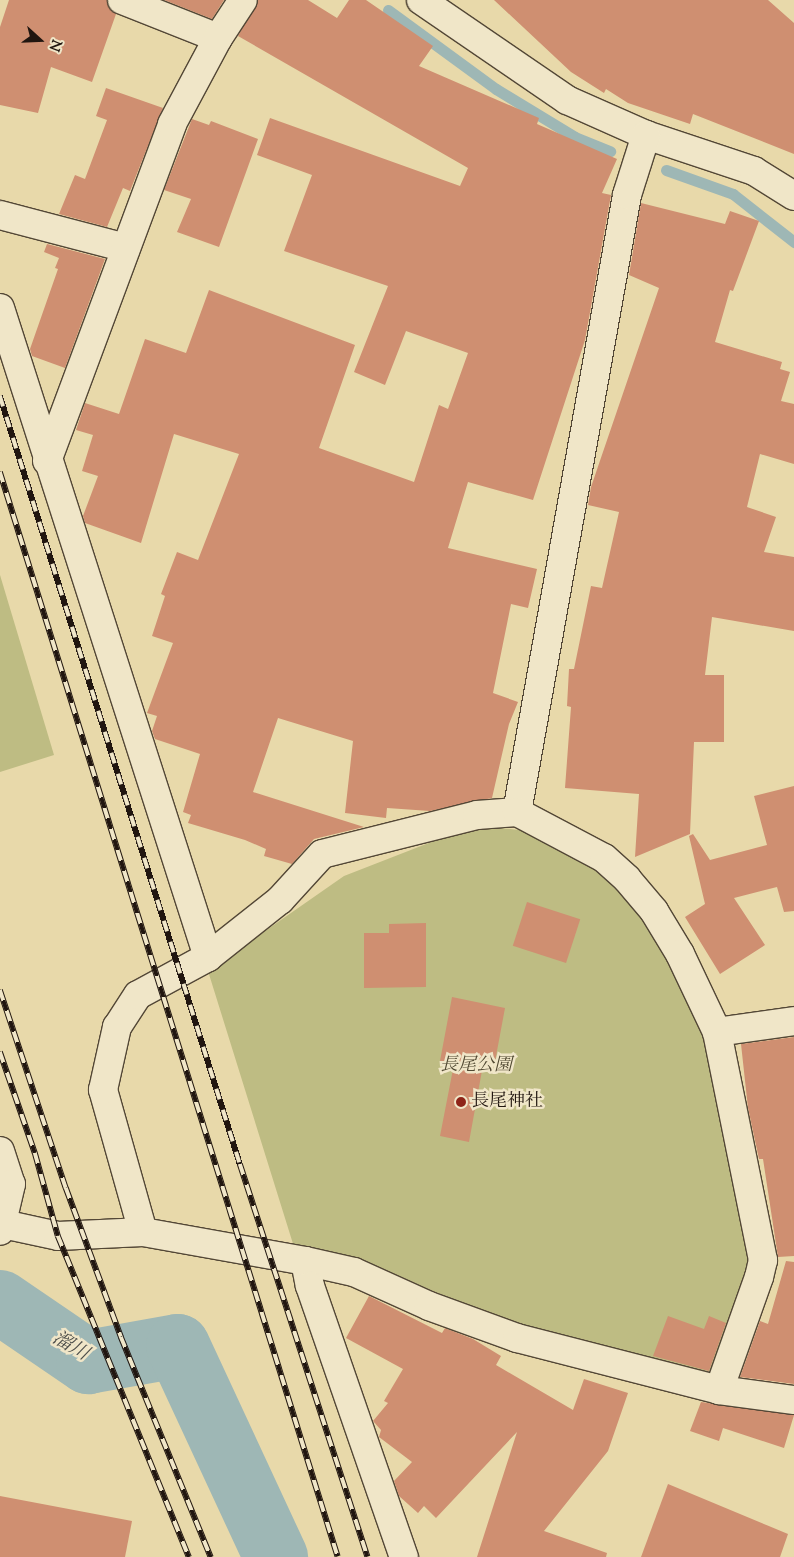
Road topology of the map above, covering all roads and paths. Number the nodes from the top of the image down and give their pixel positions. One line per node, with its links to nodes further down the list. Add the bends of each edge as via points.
1 (122, 0): 4 (street)
2 (243, 0): 4 (street)
3 (421, 0): 5 (street, via 566,100)
4 (218, 38): 8 (street, via 172,124)
5 (646, 134): 6 (street, via 754,172); 11 (street, via 627,195)
6 (794, 196)
7 (0, 215): 8 (street)
8 (126, 248): 10 (street)
9 (0, 308): 10 (street)
10 (47, 461): 12 (street)
11 (517, 812): 12 (street, via 477,815 322,854 280,900); 14 (street, via 604,858 627,879 654,911 680,954)
12 (208, 956): 17 (street, via 138,995 117,1028 102,1090)
13 (794, 1021): 14 (street)
14 (717, 1032): 19 (street, via 763,1260 760,1278)
15 (0, 1151): 16 (street, via 11,1184)
16 (2, 1228): 17 (street, via 58,1236)
17 (143, 1232): 18 (street)
18 (305, 1261): 19 (street, via 354,1272 429,1306 517,1338); 21 (street, via 310,1286)
19 (719, 1390): 20 (street)
20 (794, 1400)
21 (404, 1557)

